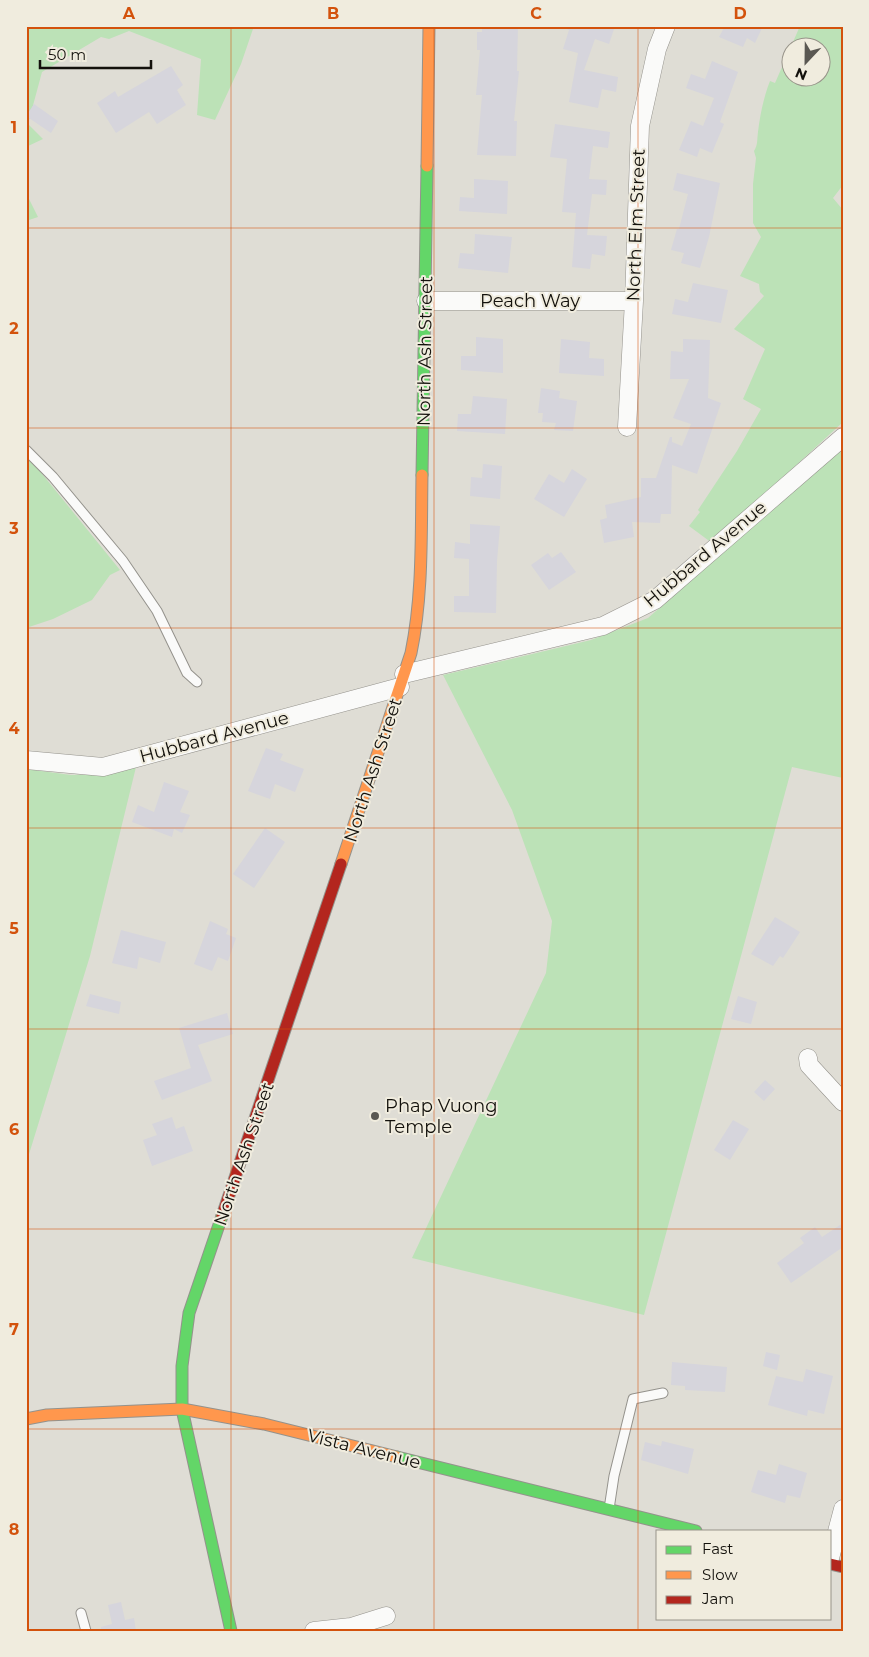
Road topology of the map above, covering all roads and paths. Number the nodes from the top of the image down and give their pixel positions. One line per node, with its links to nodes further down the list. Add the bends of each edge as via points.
1 (429, 26): 3 (main road, North Ash Street)
2 (666, 26): 4 (street, North Elm Street, via 657,49 640,126)
3 (426, 301): 4 (street, Peach Way); 8 (main road, North Ash Street, via 421,566 416,628)
4 (634, 301): 5 (street, North Elm Street)
5 (628, 427)
6 (843, 437): 8 (street, Hubbard Avenue, via 655,600 603,626)
7 (26, 450): 9 (lane, via 53,477 123,561 157,611 187,673)
8 (402, 681): 10 (street, Hubbard Avenue, via 104,767); 14 (main road, North Ash Street, via 189,1313 182,1366)
9 (197, 682)
10 (26, 760)
11 (808, 1058): 12 (street, via 809,1065)
12 (843, 1102)
13 (663, 1393): 16 (lane, via 632,1399)
14 (182, 1409): 15 (main road, Vista Avenue, via 47,1414); 16 (main road, Vista Avenue, via 264,1424); 23 (main road, North Ash Street)
15 (26, 1419)
16 (609, 1509): 18 (main road, Vista Avenue)
17 (843, 1509): 19 (street)
18 (692, 1530)
19 (832, 1550)
20 (81, 1612): 22 (lane)
21 (386, 1616): 24 (street, via 351,1627)
22 (86, 1631)
23 (231, 1631)
24 (314, 1631)

